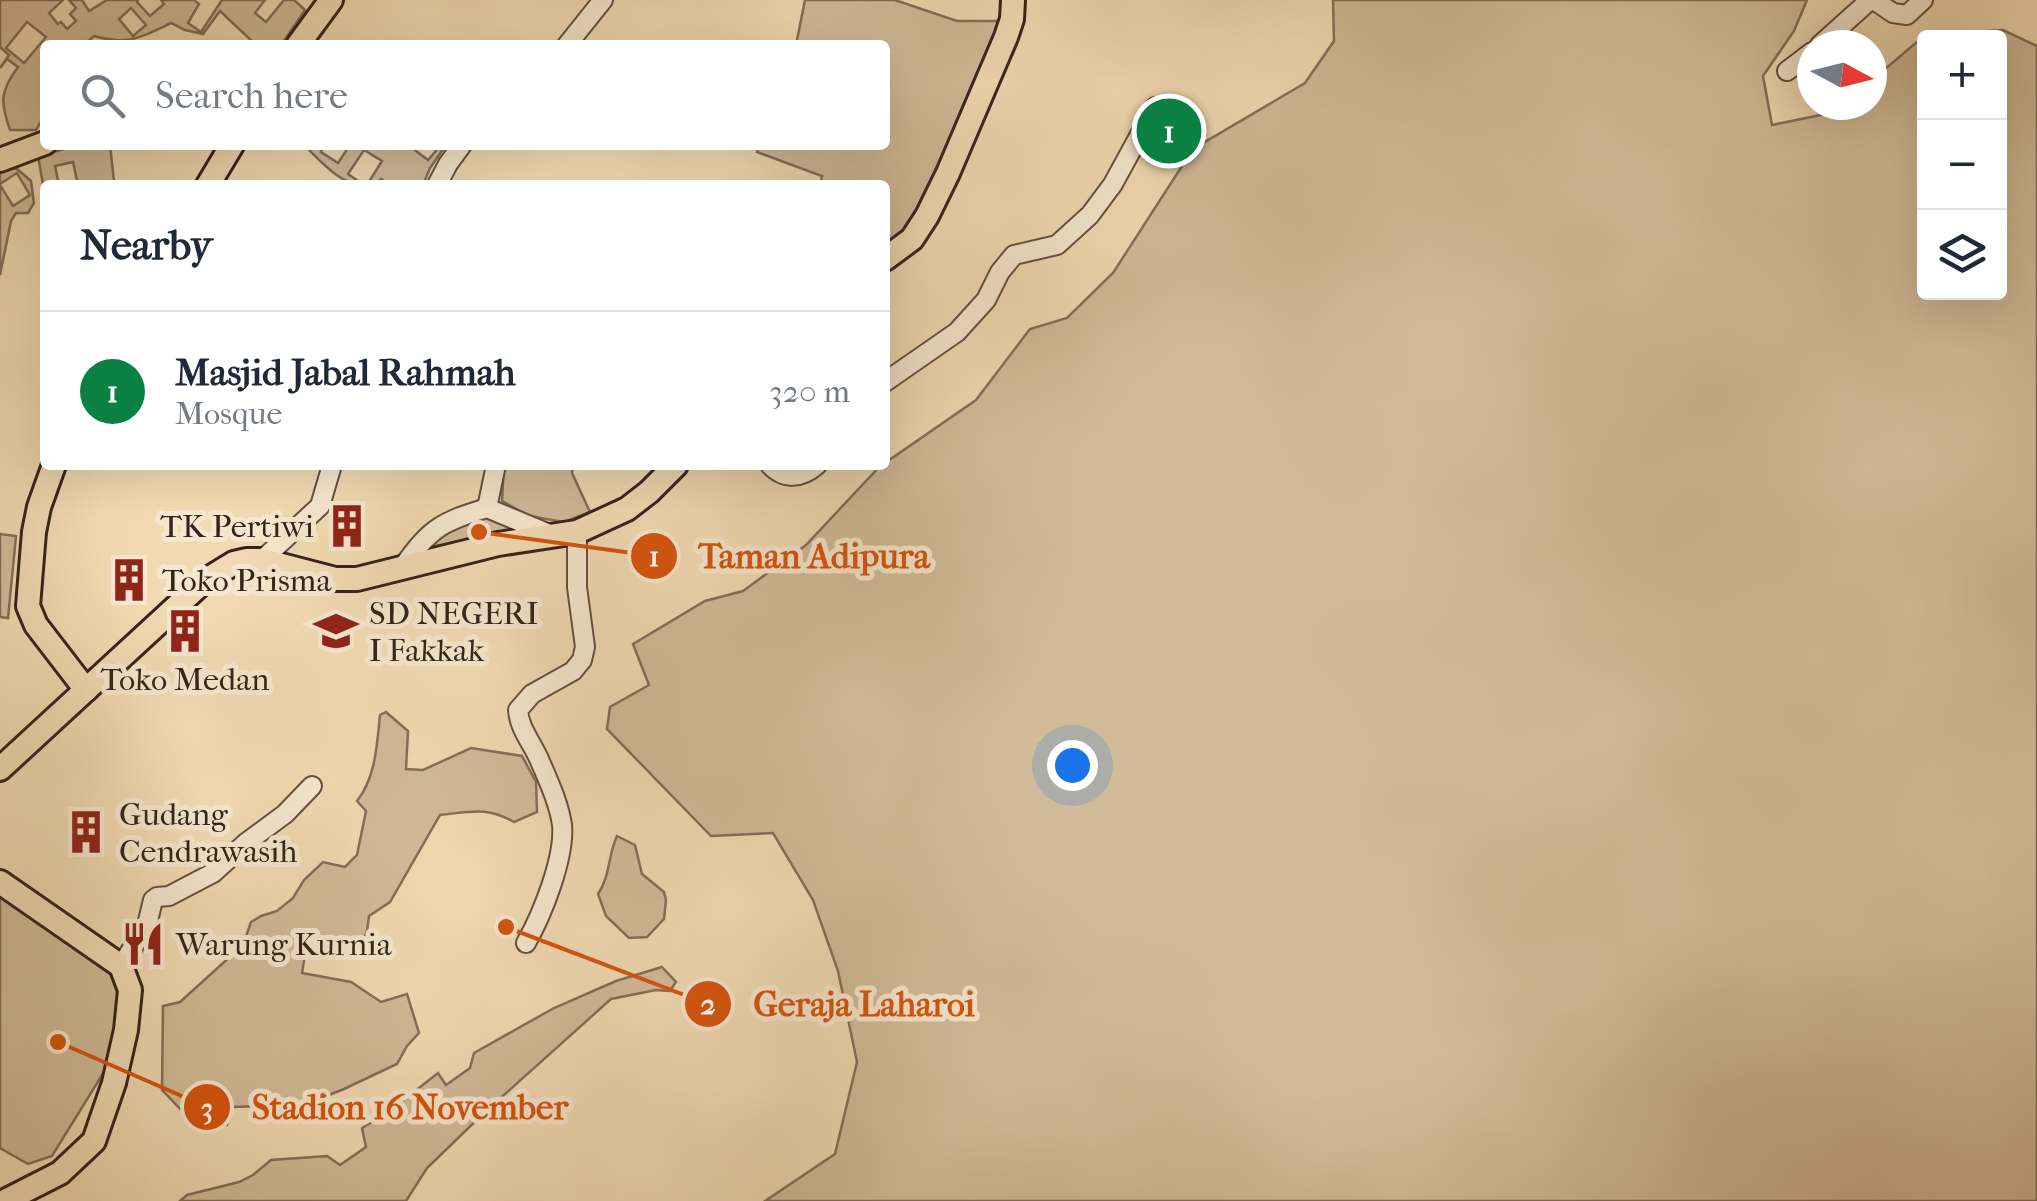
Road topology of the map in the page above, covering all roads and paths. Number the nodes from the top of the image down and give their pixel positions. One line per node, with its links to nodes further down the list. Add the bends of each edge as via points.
1 (332, 0): 7 (main road)
2 (603, 0): 8 (street)
3 (1014, 0): 18 (main road, via 1006,37 927,216)
4 (1872, 0): 5 (street, via 1908,16); 6 (street)
5 (1924, 0)
6 (1837, 30)
7 (302, 40)
8 (570, 40)
9 (1797, 62): 10 (street)
10 (1786, 70)
11 (1156, 106): 19 (street, via 1090,215 1057,245 1014,256 957,332)
12 (40, 145): 15 (main road)
13 (229, 150): 16 (main road)
14 (458, 150): 17 (street)
15 (0, 160)
16 (211, 180)
17 (440, 180)
18 (890, 255)
19 (890, 379)
20 (52, 470): 31 (main road, via 34,532 28,606)
21 (331, 470): 29 (street, via 320,506)
22 (495, 470): 26 (street)
23 (671, 470): 27 (main road, via 627,509)
24 (775, 470): 25 (street, via 791,477)
25 (810, 470)
26 (488, 508): 28 (street); 30 (street, via 439,526)
27 (576, 532): 28 (main road); 35 (street, via 584,654 573,671 518,710 562,825 544,904)
28 (552, 536): 30 (main road)
29 (262, 560): 30 (main road, via 335,580); 31 (main road, via 234,563 204,582)
30 (403, 567)
31 (86, 690): 32 (main road)
32 (0, 769)
33 (312, 786): 36 (street, via 213,873 153,900 147,925)
34 (0, 882): 36 (main road)
35 (526, 943)
36 (122, 966): 37 (main road, via 130,990 126,1030 94,1141 60,1173)
37 (4, 1201)

